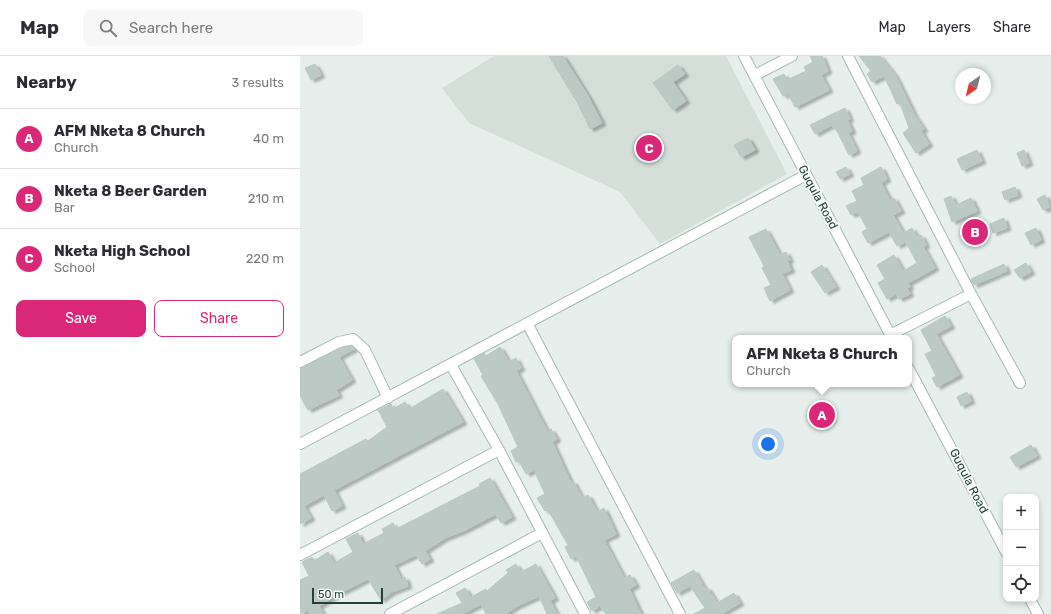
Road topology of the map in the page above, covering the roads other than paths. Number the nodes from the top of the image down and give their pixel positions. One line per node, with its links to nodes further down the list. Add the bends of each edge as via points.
1 (744, 56): 4 (street, Guqula Road)
2 (792, 56): 4 (street)
3 (848, 56): 6 (street)
4 (755, 75): 5 (street, Guqula Road)
5 (806, 175): 7 (street); 8 (street, Guqula Road)
6 (971, 294): 9 (street); 13 (street)
7 (527, 323): 11 (street); 23 (street)
8 (890, 335)
9 (893, 335)
10 (300, 362): 14 (street, via 339,342 353,339 365,350)
11 (451, 365): 14 (street); 16 (street)
12 (912, 375): 18 (street, Guqula Road)
13 (1020, 383)
14 (388, 398): 15 (street)
15 (300, 444)
16 (499, 450): 17 (street); 19 (street)
17 (542, 534): 21 (street); 22 (street)
18 (1003, 546)
19 (300, 554)
20 (1032, 602): 24 (street)
21 (390, 614)
22 (584, 614)
23 (680, 614)
24 (1038, 614)

